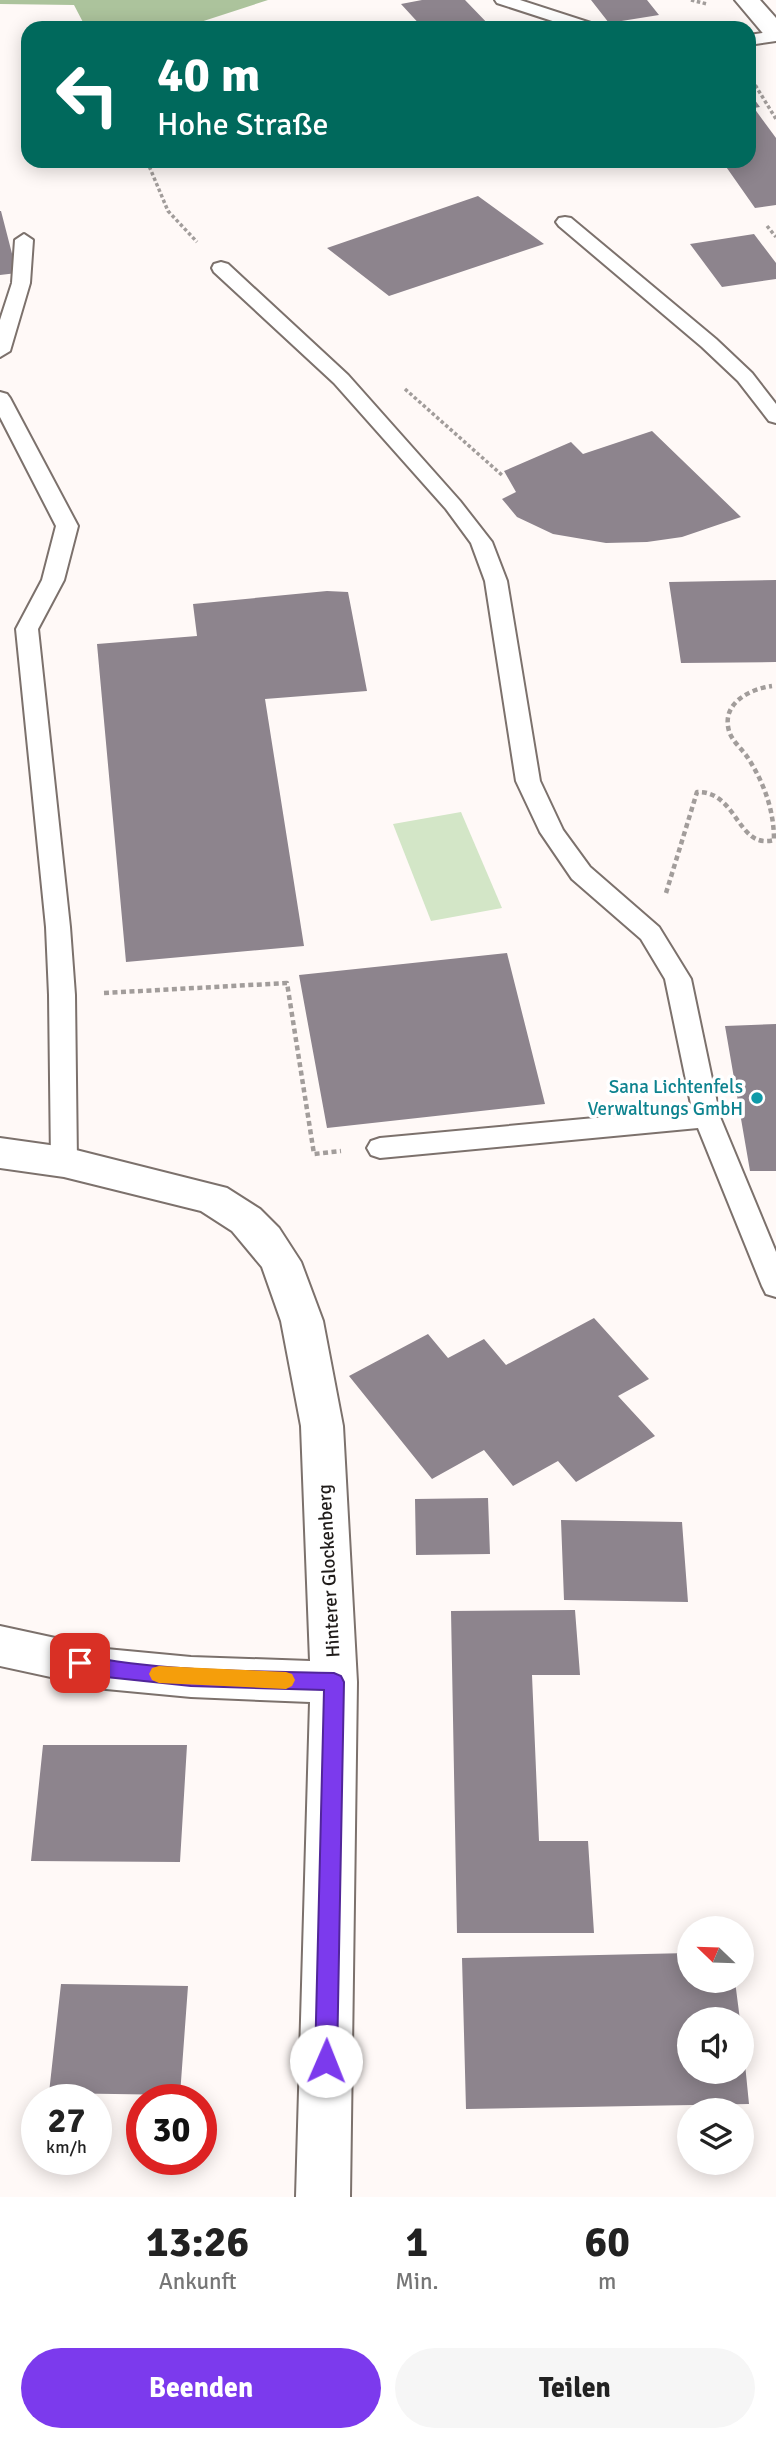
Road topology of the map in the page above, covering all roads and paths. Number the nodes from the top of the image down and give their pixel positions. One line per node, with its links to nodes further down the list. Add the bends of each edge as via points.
1 (502, 0): 3 (lane)
2 (747, 0): 4 (street)
3 (569, 21)
4 (776, 34): 5 (lane)
5 (756, 38)
6 (756, 86): 7 (path)
7 (776, 119)
8 (150, 168): 13 (path, via 168,211)
9 (565, 222): 16 (lane, via 709,343 745,377)
10 (767, 226): 11 (path)
11 (776, 237)
12 (24, 240): 14 (lane, via 22,283)
13 (221, 268): 18 (lane, via 341,379 481,542 496,581 528,781 552,832 581,873)
14 (0, 351)
15 (0, 398): 19 (lane, via 67,526 53,580 27,629)
16 (776, 417)
17 (772, 686): 18 (path, via 743,694 729,713 730,732 768,797 774,840 761,843 752,838 718,793 697,792)
18 (650, 933): 20 (lane, via 678,979)
19 (62, 995): 21 (path, via 287,983 314,1154); 23 (lane)
20 (707, 1117): 21 (lane); 24 (lane)
21 (380, 1148)
22 (0, 1153): 23 (street, Hinterer Glockenberg)
23 (64, 1162): 26 (street, Hinterer Glockenberg, via 213,1199 246,1220 281,1262 302,1321 322,1426)
24 (776, 1286)
25 (0, 1646): 26 (street, via 106,1669)
26 (334, 1682): 27 (street, Hinterer Glockenberg)
27 (323, 2197)

